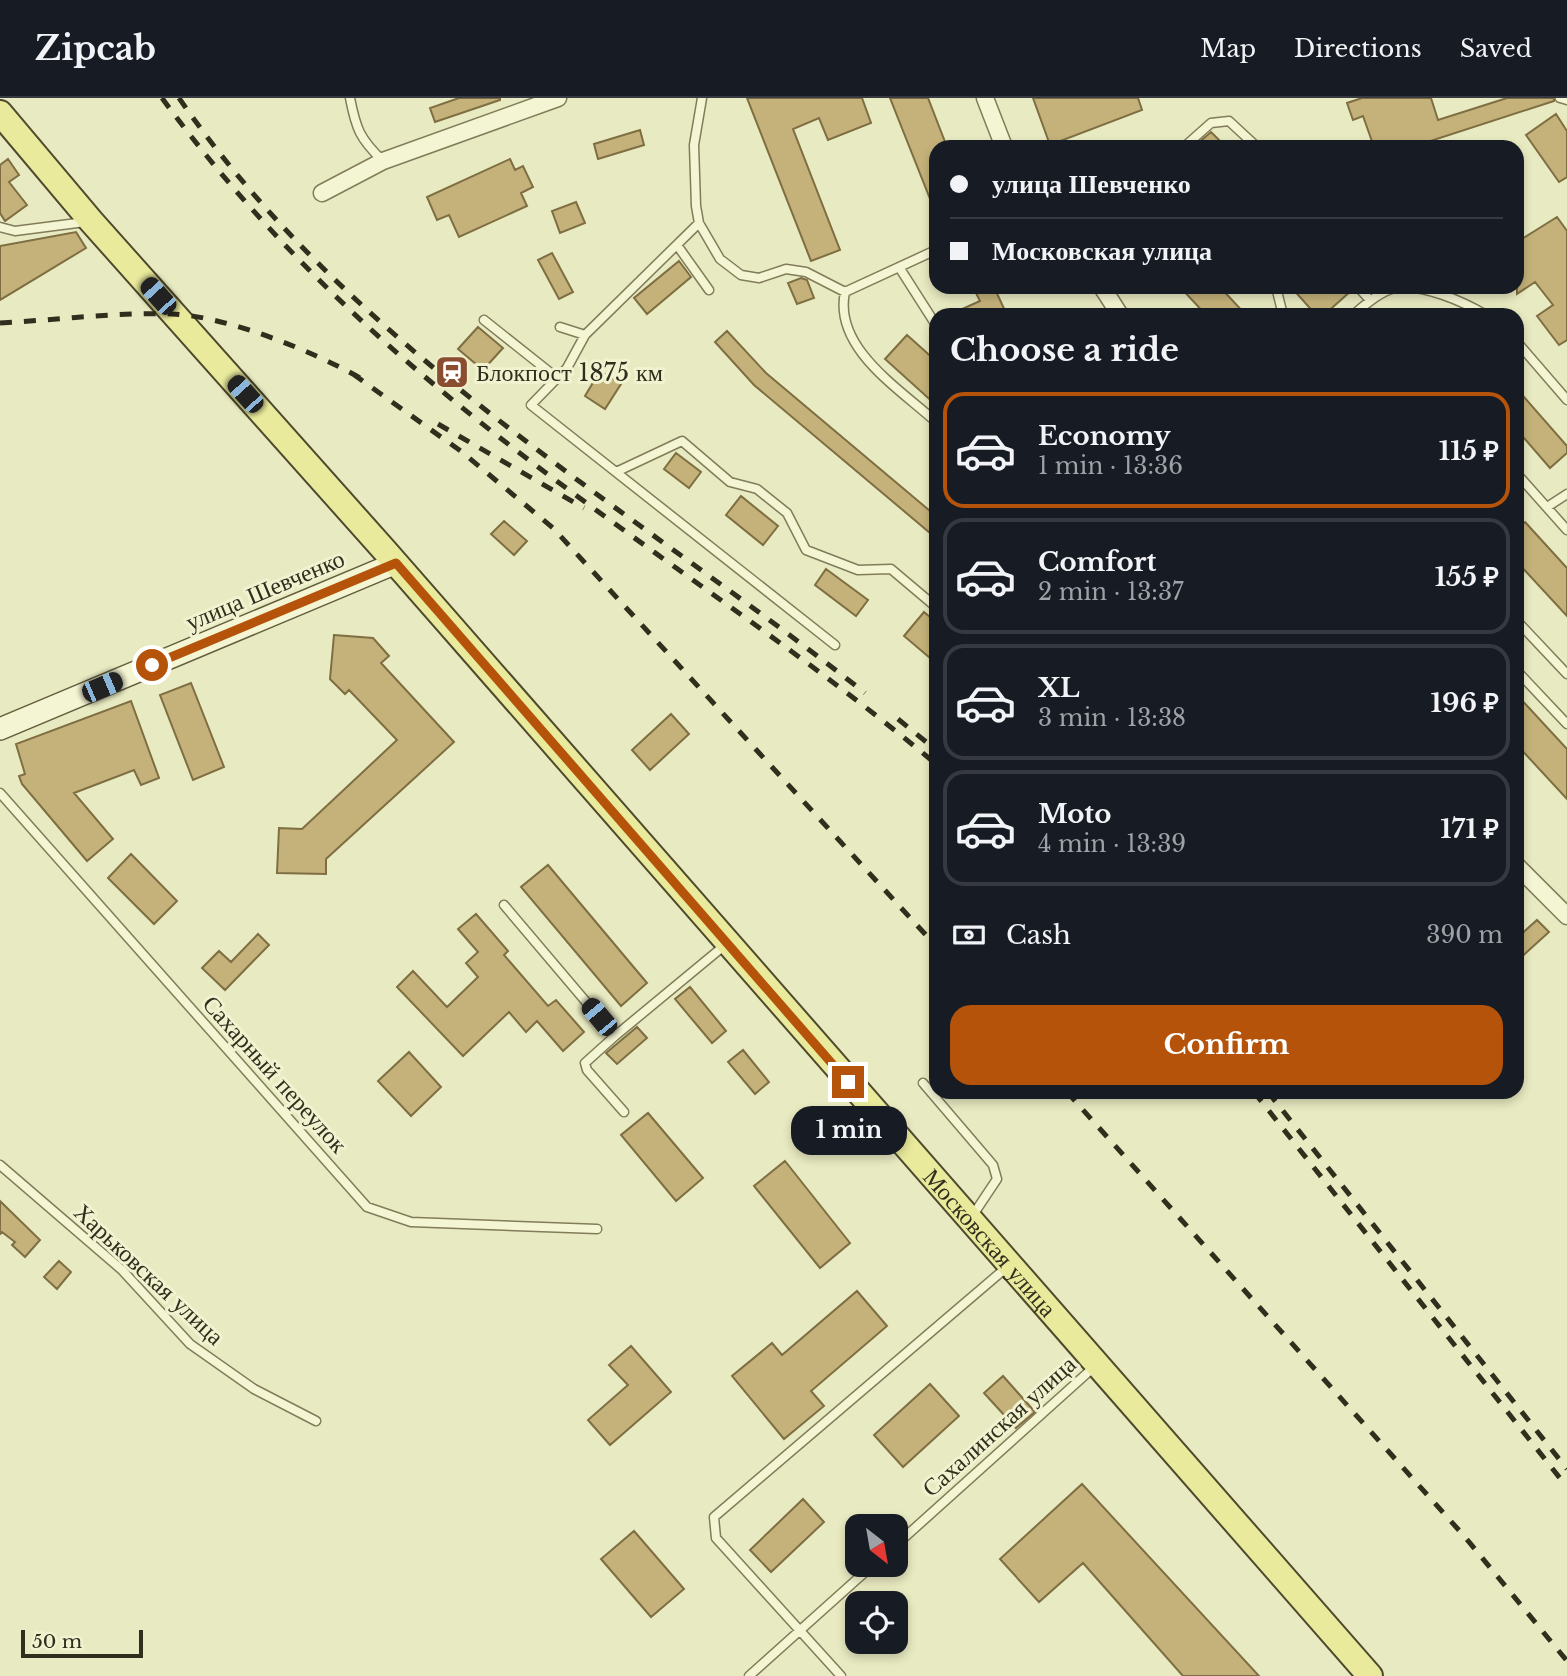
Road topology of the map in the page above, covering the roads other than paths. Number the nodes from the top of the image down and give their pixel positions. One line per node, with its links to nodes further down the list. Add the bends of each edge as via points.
1 (350, 98): 11 (lane, via 363,142)
2 (558, 98): 11 (street)
3 (702, 98): 14 (lane, via 694,145)
4 (985, 98): 8 (street)
5 (1560, 98): 6 (lane)
6 (1567, 100)
7 (0, 113): 13 (main road, Московская улица)
8 (1001, 140)
9 (1192, 140): 10 (lane, via 1211,123 1229,121)
10 (1249, 140)
11 (383, 161): 12 (street)
12 (322, 193)
13 (91, 221): 15 (lane, via 15,231); 40 (main road, Московская улица)
14 (699, 223): 16 (lane); 20 (lane, via 720,259 741,275 760,278 786,269 806,272)
15 (0, 227)
16 (677, 245): 19 (lane); 30 (lane)
17 (929, 253): 18 (lane)
18 (899, 267): 20 (lane); 27 (lane)
19 (709, 290)
20 (845, 292): 34 (lane, via 845,325 855,344)
21 (1364, 294): 24 (lane)
22 (1383, 294): 24 (lane)
23 (1433, 294): 26 (lane)
24 (1370, 300): 25 (lane)
25 (1361, 308)
26 (1468, 308)
27 (929, 314)
28 (484, 320): 32 (lane)
29 (560, 327): 30 (lane)
30 (585, 335): 32 (lane)
31 (1524, 350): 33 (lane)
32 (557, 378): 35 (lane, via 531,405)
33 (1567, 400)
34 (929, 416)
35 (616, 472): 41 (lane, via 682,440 730,482 757,489 787,513 806,550 858,570 891,569); 43 (lane)
36 (1524, 482): 38 (lane)
37 (1567, 494): 38 (lane)
38 (1547, 507): 39 (lane)
39 (1567, 530)
40 (396, 563): 47 (main road, улица Шевченко); 52 (main road, Московская улица)
41 (929, 601)
42 (1524, 628): 44 (lane)
43 (835, 645)
44 (1567, 674)
45 (1524, 678): 46 (lane)
46 (1567, 724)
47 (0, 729)
48 (0, 793): 60 (lane, Сахарный переулок, via 367,1207 411,1222)
49 (1524, 873): 51 (street)
50 (504, 905): 53 (lane)
51 (1567, 916)
52 (727, 943): 53 (lane); 59 (main road, Московская улица)
53 (615, 1036): 57 (lane, via 585,1063)
54 (923, 1083): 55 (lane)
55 (929, 1090)
56 (937, 1099): 59 (lane, via 997,1174)
57 (624, 1112)
58 (0, 1165): 63 (lane, Харьковская улица, via 122,1270 190,1344 254,1389)
59 (970, 1220): 61 (main road, Московская улица)
60 (597, 1229)
61 (1009, 1265): 62 (main road, Московская улица); 66 (lane, via 714,1517 716,1538)
62 (1096, 1365): 64 (lane, Сахалинская улица); 69 (main road, Московская улица)
63 (316, 1421)
64 (908, 1534)
65 (860, 1577): 66 (lane)
66 (800, 1631): 67 (lane); 68 (lane)
67 (749, 1676)
68 (841, 1676)
69 (1370, 1676)

